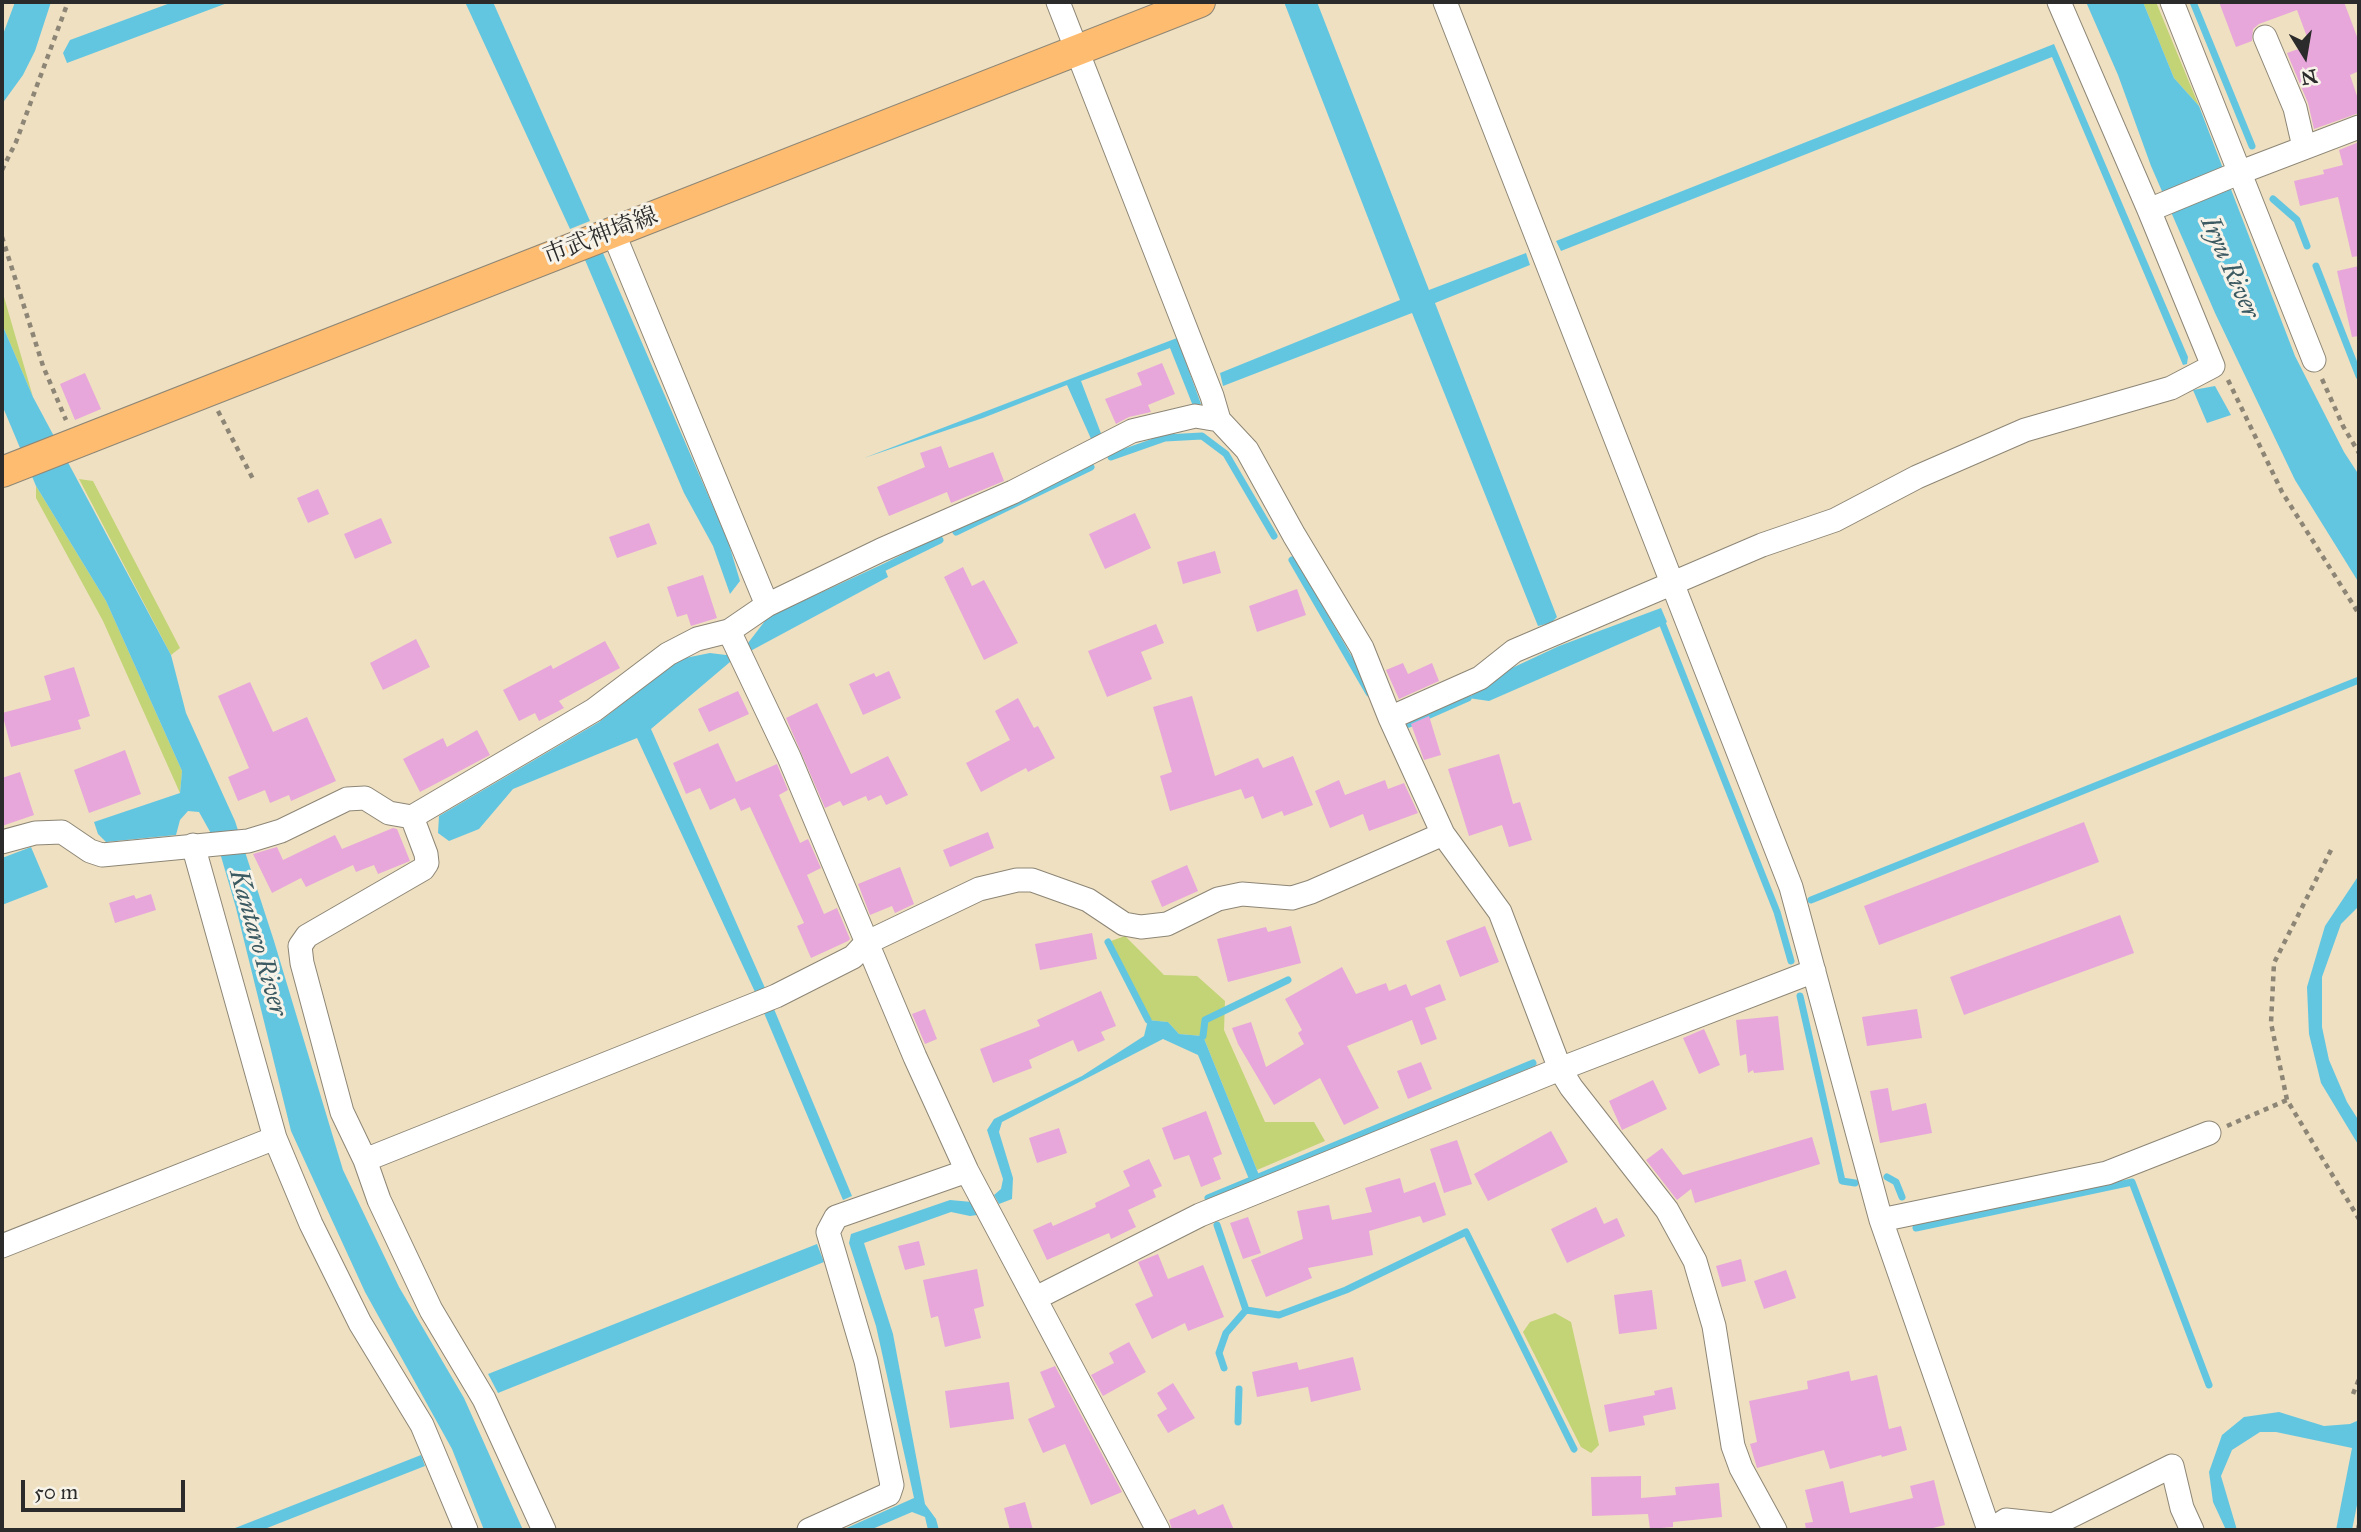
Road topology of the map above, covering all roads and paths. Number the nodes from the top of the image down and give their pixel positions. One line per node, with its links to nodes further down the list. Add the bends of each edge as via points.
1 (68, 2): 11 (path)
2 (1058, 2): 8 (street)
3 (1200, 2): 8 (main road, 市武神埼線)
4 (1445, 2): 24 (street)
5 (2059, 2): 13 (street)
6 (2172, 2): 12 (street)
7 (2265, 37): 10 (street, via 2295,108)
8 (1077, 50): 14 (main road, 市武神埼線); 19 (street)
9 (2359, 127): 10 (street)
10 (2304, 147): 12 (street)
11 (2, 170)
12 (2241, 172): 13 (street); 16 (street)
13 (2149, 210): 17 (street)
14 (613, 232): 18 (main road, 市武神埼線); 25 (street)
15 (2, 237): 20 (path, via 43,366)
16 (2314, 359): 21 (path)
17 (2213, 366): 24 (street, via 2171,388 2025,430 1917,477 1835,520 1762,545); 26 (path, via 2230,381 2283,492)
18 (209, 391): 20 (main road, 市武神埼線); 23 (path)
19 (1219, 420): 25 (street, via 1195,416 1132,431 1013,492); 28 (street, via 1247,450 1362,648)
20 (76, 443): 22 (main road, 市武神埼線)
21 (2359, 453)
22 (3, 472)
23 (253, 479)
24 (1673, 584): 28 (street, via 1514,651 1480,678); 35 (street, via 1791,887)
25 (767, 605): 27 (street)
26 (2359, 614)
27 (736, 647): 29 (street, via 697,639 668,654 594,709); 34 (street, via 789,757)
28 (1391, 718): 30 (street)
29 (412, 817): 32 (street, via 389,813 365,798 347,799 281,831 248,841); 40 (street, via 427,863 423,869 307,936 300,946 341,1112)
30 (1443, 834): 34 (street, via 1311,892 1292,898 1242,894 1218,899 1167,924 1124,924 1088,900 1032,880 1017,880 979,889); 36 (street, via 1500,912)
31 (2, 842): 32 (street, via 62,832 102,855)
32 (201, 844): 39 (street)
33 (2331, 850): 37 (path, via 2274,963 2271,1023)
34 (866, 943): 40 (street, via 853,957 776,996); 41 (street)
35 (1814, 971): 36 (street); 43 (street)
36 (1560, 1069): 45 (street, via 1200,1215); 53 (street, via 1667,1210 1695,1261 1714,1326 1733,1446)
37 (2287, 1100): 38 (path); 42 (path)
38 (2209, 1133): 43 (street, via 2107,1173)
39 (275, 1138): 44 (street); 49 (street, via 360,1324 422,1425)
40 (365, 1160): 50 (street, via 431,1310 484,1399)
41 (967, 1171): 45 (street); 51 (street, via 836,1217 828,1232 866,1362 892,1485 889,1494)
42 (2359, 1219)
43 (1881, 1220): 54 (street)
44 (2, 1246)
45 (1036, 1298): 52 (street)
46 (2359, 1379): 47 (path)
47 (2353, 1394)
48 (2359, 1524): 56 (path)
49 (466, 1530)
50 (544, 1530)
51 (809, 1530)
52 (1158, 1530)
53 (1775, 1530)
54 (1990, 1530): 55 (street, via 2006,1520 2053,1525 2172,1466)
55 (2192, 1530)
56 (2358, 1530)

